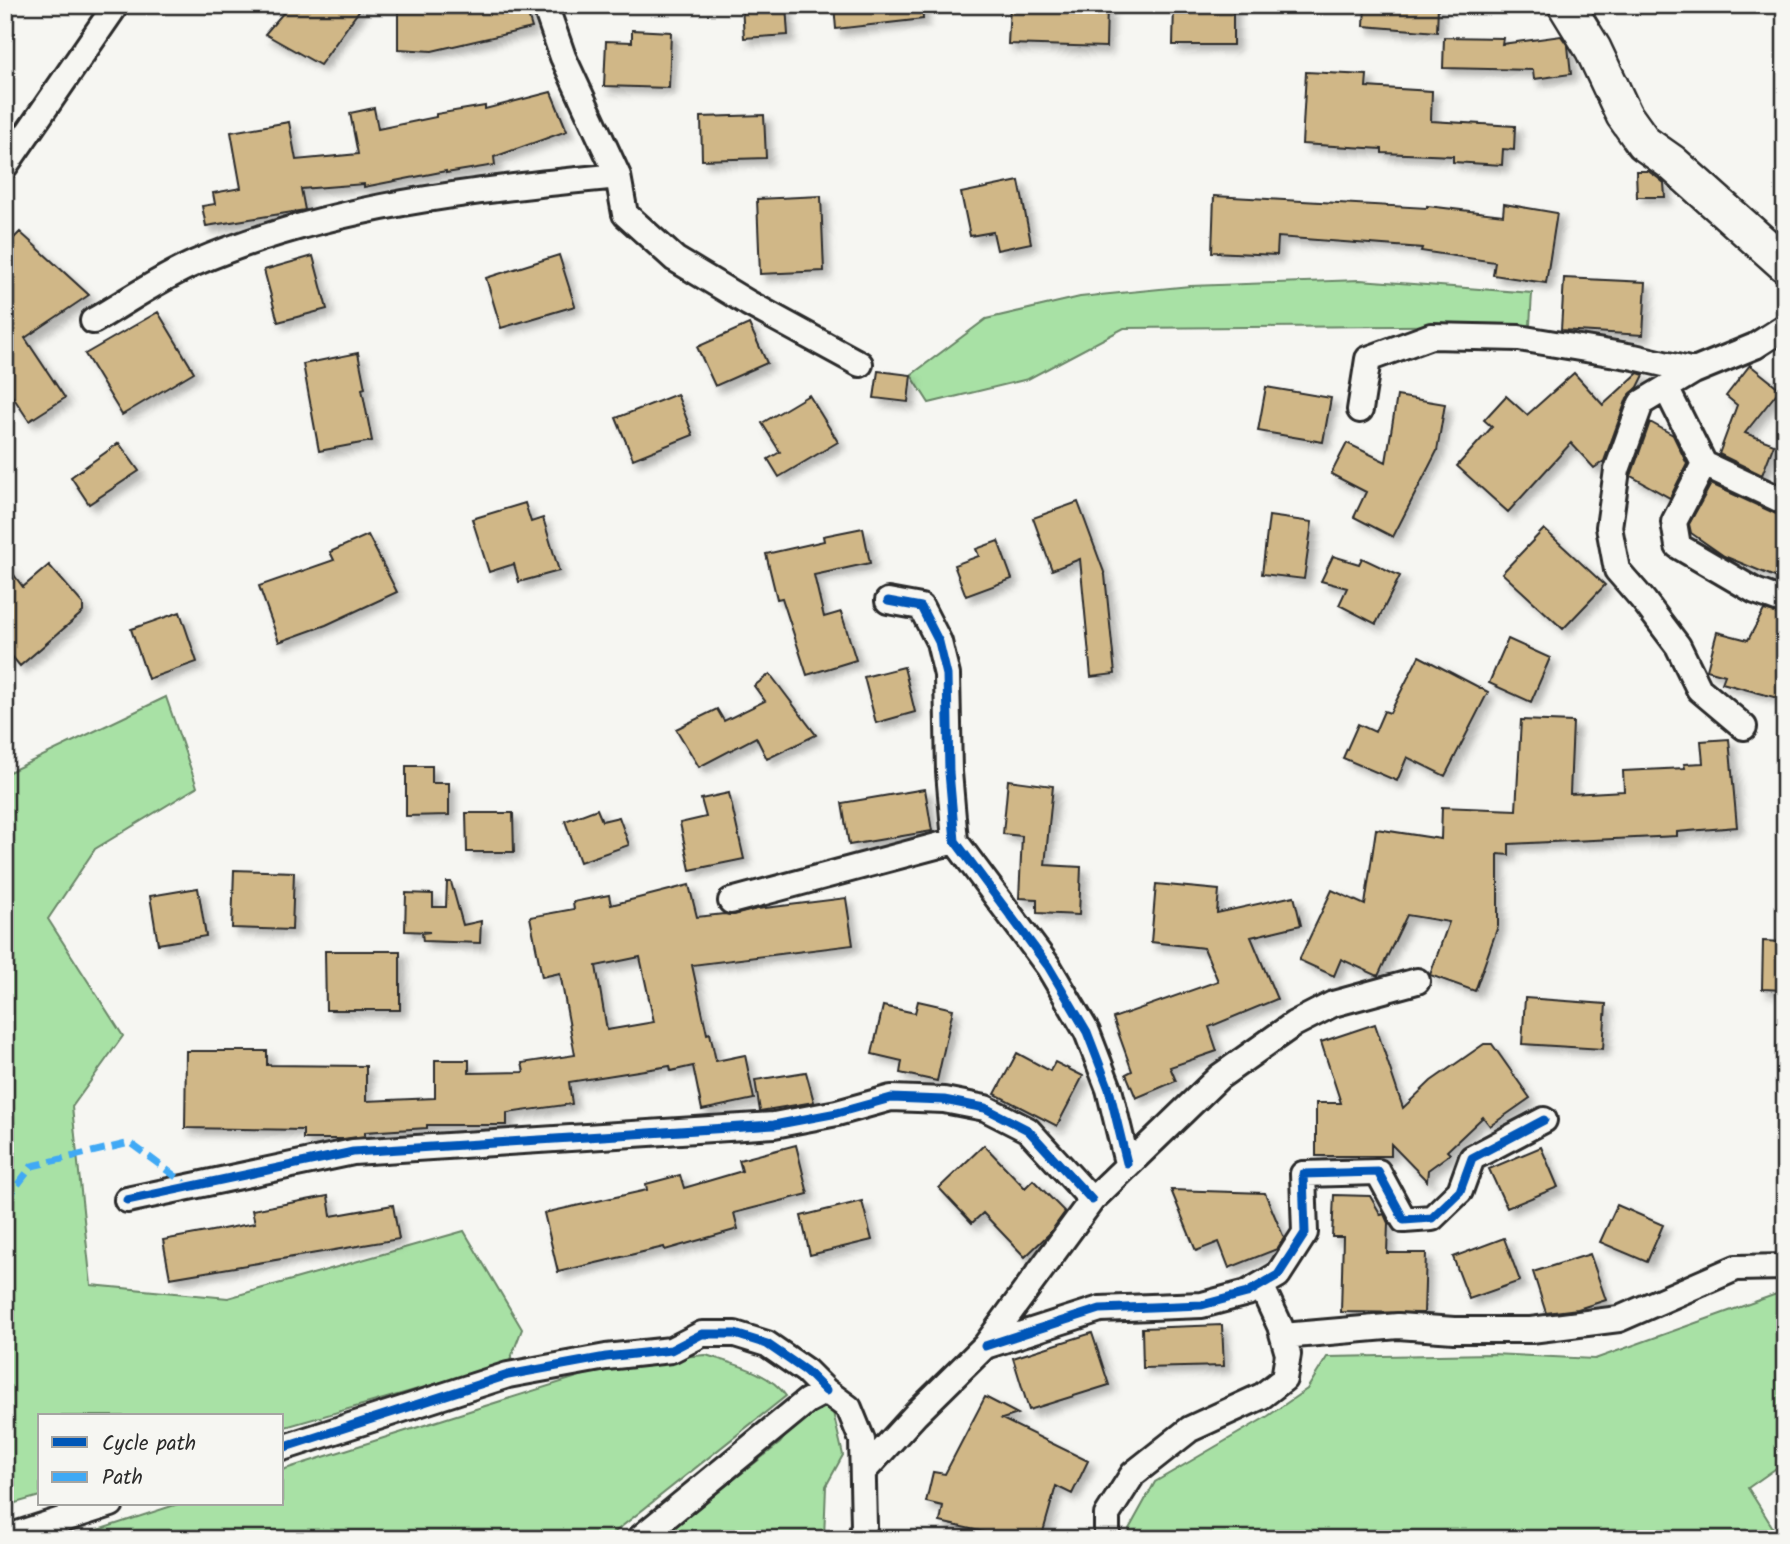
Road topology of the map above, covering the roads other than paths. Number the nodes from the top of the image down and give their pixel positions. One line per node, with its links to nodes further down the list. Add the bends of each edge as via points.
1 (116, 5): 4 (street)
2 (545, 5): 5 (street, via 563,57)
3 (1566, 5): 6 (street, via 1624,115 1644,143)
4 (5, 166)
5 (618, 176): 7 (street, via 495,188 320,219 191,264); 9 (street, via 625,214 676,258)
6 (1785, 264)
7 (93, 321)
8 (1785, 327): 10 (street, via 1755,346)
9 (860, 364)
10 (1694, 371): 11 (street); 12 (street, via 1519,338 1431,336 1368,359)
11 (1666, 388): 13 (street); 17 (street, via 1641,403 1617,470 1609,527 1617,570 1678,646 1699,689)
12 (1360, 410)
13 (1704, 464): 14 (street); 16 (street, via 1674,522 1678,546 1755,591)
14 (1785, 502)
15 (888, 601): 18 (street, via 921,607 939,642 947,675)
16 (1785, 602)
17 (1744, 727)
18 (955, 841): 19 (street); 22 (street, via 1048,965 1087,1032 1109,1089)
19 (731, 901)
20 (1417, 981): 22 (street, via 1333,1004 1294,1024 1219,1077)
21 (1544, 1120): 26 (street, via 1472,1158 1460,1191 1432,1218 1404,1220 1378,1172 1303,1174 1305,1233 1278,1275)
22 (1127, 1163): 24 (street)
23 (127, 1200): 24 (street, via 353,1152 774,1125 891,1098 944,1100 985,1108 1028,1130)
24 (1092, 1200): 28 (street)
25 (1785, 1267): 27 (street, via 1736,1268 1619,1319 1531,1330 1398,1326)
26 (1261, 1285): 27 (street); 28 (street, via 1202,1305 1100,1309)
27 (1283, 1336): 36 (street, via 1288,1354 1284,1379 1262,1396 1190,1429 1133,1474 1107,1515)
28 (985, 1346): 31 (street)
29 (826, 1391): 30 (street, via 767,1344 735,1334 702,1334 671,1350 508,1375); 31 (street, via 849,1408 862,1440); 34 (street, via 807,1401)
30 (284, 1447)
31 (863, 1472): 35 (street)
32 (105, 1506): 33 (street)
33 (5, 1538)
34 (639, 1539)
35 (860, 1539)
36 (1107, 1539)

